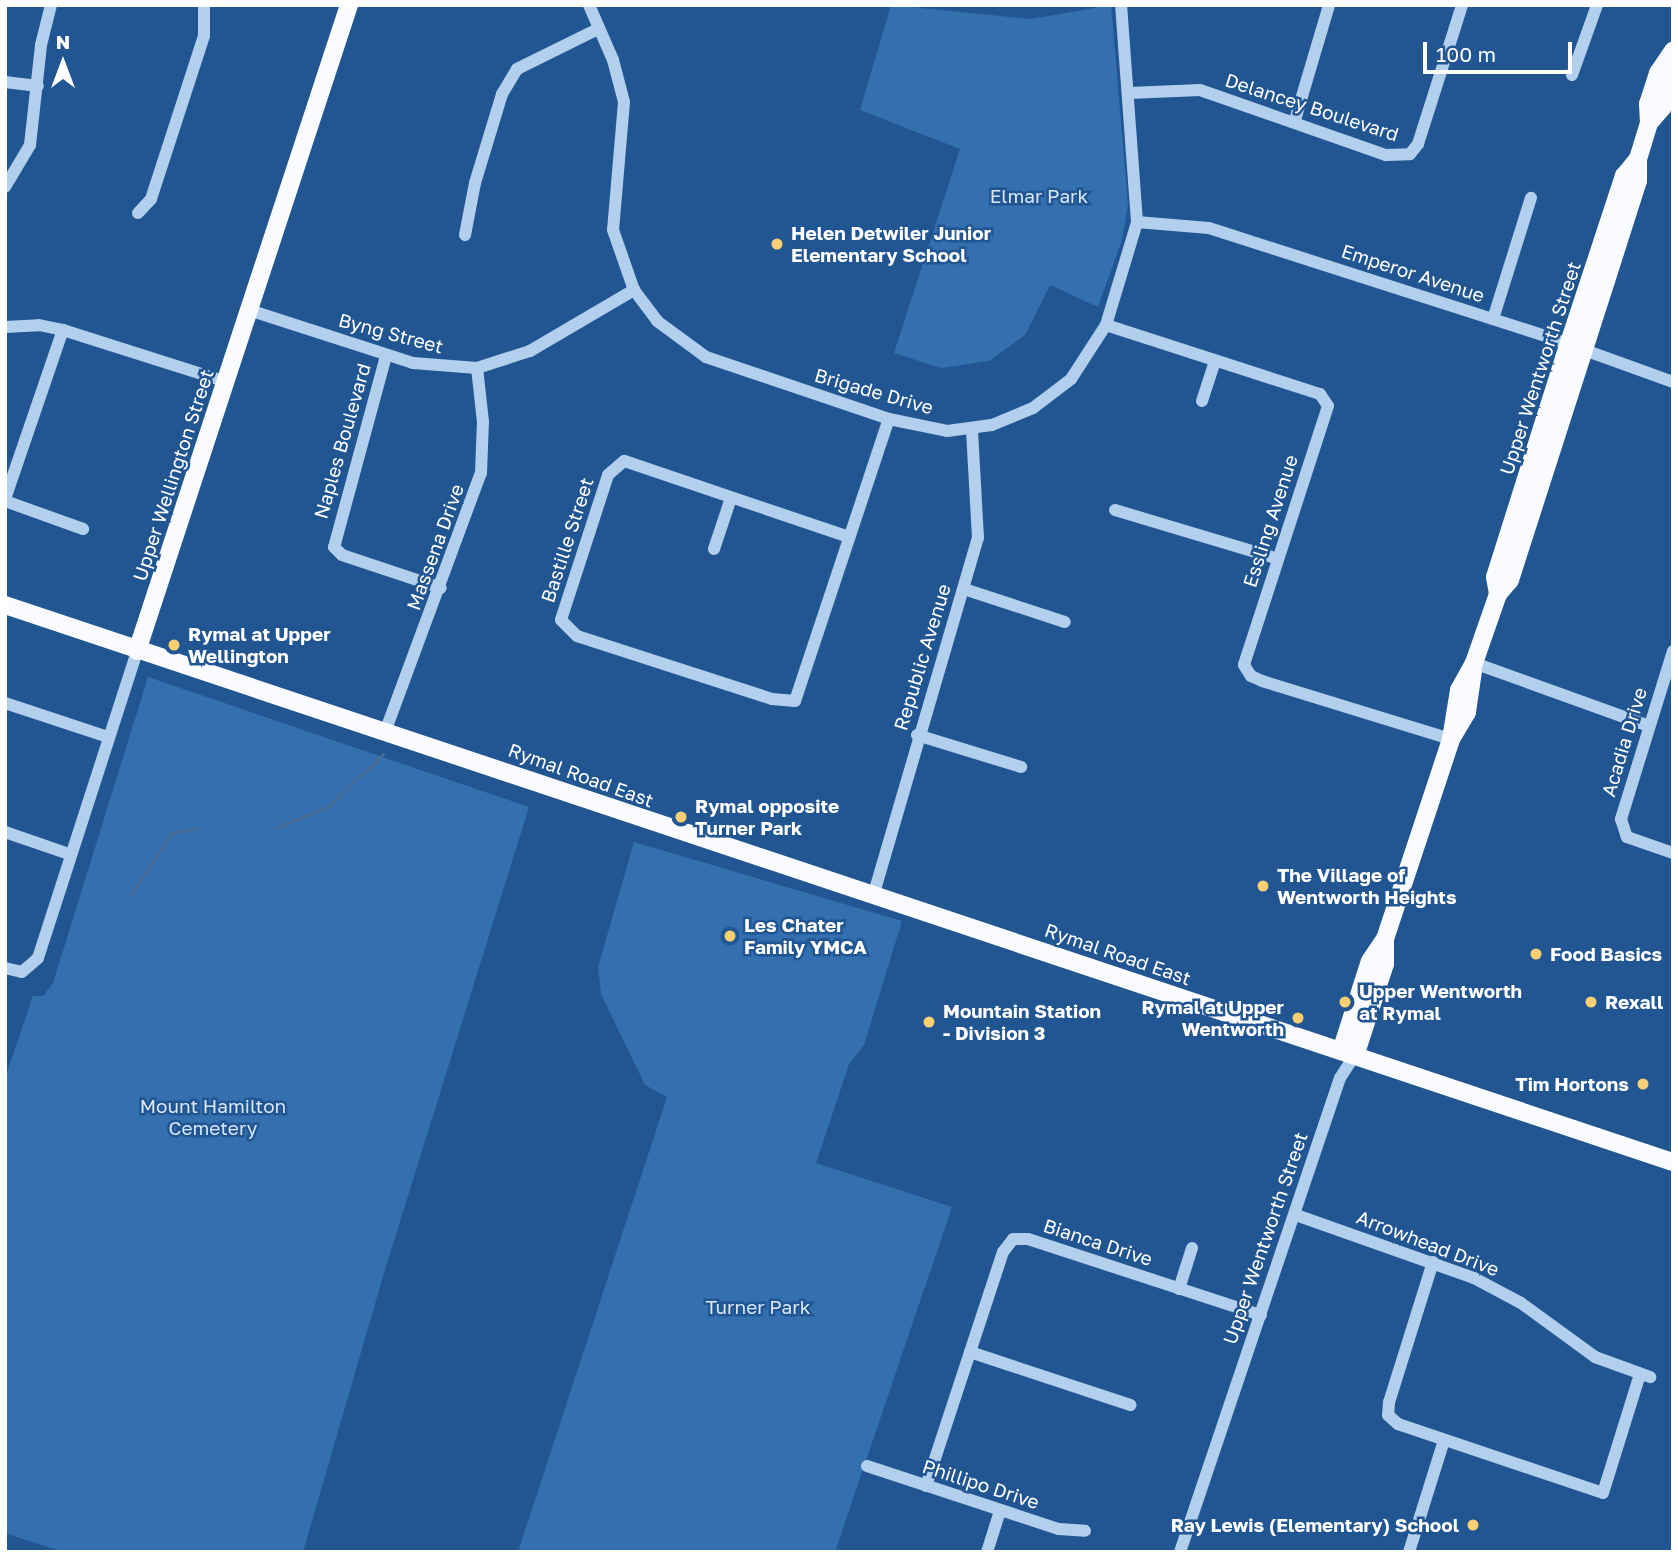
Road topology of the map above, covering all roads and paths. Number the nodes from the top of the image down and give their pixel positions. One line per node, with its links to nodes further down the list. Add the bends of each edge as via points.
1 (51, 5): 13 (street, via 41,45)
2 (204, 5): 18 (street, via 204,36 151,198)
3 (349, 5): 22 (main road, Upper Wellington Street)
4 (589, 5): 9 (street, Brigade Drive)
5 (1121, 5): 14 (street, Brigade Drive)
6 (1329, 5): 15 (street)
7 (1462, 5): 15 (street, Delancey Boulevard, via 1418,144 1410,154 1386,155)
8 (1597, 5): 11 (street)
9 (597, 29): 20 (street, via 517,69 502,94 475,183); 21 (street, Brigade Drive, via 613,60 624,102 613,230)
10 (1673, 53): 27 (main road, Upper Wentworth Street, via 1672,77 1662,108 1649,123 1638,159 1624,176)
11 (1572, 75)
12 (5, 82): 13 (street)
13 (38, 86): 16 (street, via 30,145)
14 (1129, 93): 15 (street, Delancey Boulevard, via 1200,90); 19 (street, Brigade Drive)
15 (1295, 120)
16 (5, 187)
17 (1531, 198): 23 (street)
18 (138, 213)
19 (1137, 222): 23 (street, Emperor Avenue, via 1209,228); 24 (street, Brigade Drive)
20 (466, 235)
21 (634, 290): 30 (street, Byng Street, via 530,351); 34 (street, Brigade Drive, via 672,335 706,357)
22 (249, 310): 28 (street, Byng Street); 31 (main road, Upper Wellington Street)
23 (1493, 319): 27 (street, Emperor Avenue)
24 (1106, 325): 29 (street, Essling Avenue); 35 (street, Brigade Drive, via 1083,364 1054,394 1012,418)
25 (5, 327): 26 (street, via 39,325)
26 (63, 331): 31 (street); 37 (street)
27 (1576, 348): 32 (street, Emperor Avenue); 49 (main road, Upper Wentworth Street, via 1495,577 1498,594)
28 (386, 356): 30 (street, Byng Street, via 435,367); 43 (street, Naples Boulevard, via 334,547 342,555)
29 (1214, 361): 33 (street); 42 (street, Essling Avenue, via 1320,394 1328,406)
30 (477, 368): 43 (street, Massena Drive, via 483,422 481,473)
31 (224, 381): 47 (main road, Upper Wellington Street)
32 (1673, 383)
33 (1202, 401)
34 (889, 419): 35 (street, Brigade Drive, via 947,430); 40 (street, Bastille Street)
35 (972, 429): 44 (street, Republic Avenue, via 980,520)
36 (731, 498): 40 (street, Bastille Street); 40 (street, Bastille Street, via 637,464 624,461 613,466 562,612 567,631 772,699 795,701); 41 (street)
37 (5, 500): 39 (street)
38 (1115, 510): 42 (street)
39 (83, 529)
40 (849, 537)
41 (714, 549)
42 (1278, 559): 55 (street, Essling Avenue, via 1246,655 1244,665 1251,676)
43 (441, 588): 52 (street, Massena Drive)
44 (964, 589): 46 (street); 53 (street, Republic Avenue)
45 (5, 605): 47 (main road, Rymal Road East)
46 (1065, 622)
47 (137, 651): 52 (main road, Rymal Road East); 54 (street, Upper Wellington Street)
48 (1673, 652): 51 (street, Acadia Drive)
49 (1474, 663): 51 (street); 55 (main road, Upper Wentworth Street, via 1467,712)
50 (5, 702): 54 (street)
51 (1649, 726): 58 (street, Acadia Drive, via 1620,827 1627,837)
52 (385, 732): 60 (main road, Rymal Road East)
53 (917, 736): 56 (street); 60 (street, Republic Avenue)
54 (108, 737): 59 (street, Upper Wellington Street)
55 (1451, 739): 62 (main road, Upper Wentworth Street, via 1385,939 1385,964)
56 (1021, 767)
57 (5, 832): 59 (street)
58 (1673, 853)
59 (69, 854): 61 (street, Upper Wellington Street, via 38,958 22,972)
60 (874, 893): 62 (main road, Rymal Road East)
61 (5, 968)
62 (1349, 1051): 63 (main road, Rymal Road East); 64 (street, Upper Wentworth Street)
63 (1673, 1162)
64 (1296, 1215): 66 (street, Arrowhead Drive); 68 (street, Upper Wentworth Street)
65 (1192, 1248): 67 (street)
66 (1433, 1262): 71 (street, via 1388,1412 1398,1424); 71 (street, Arrowhead Drive, via 1491,1286 1583,1350 1645,1376 1603,1493)
67 (1179, 1289): 68 (street, Bianca Drive); 69 (street, Bianca Drive, via 1028,1239 1013,1239 1003,1252)
68 (1261, 1315): 77 (street, Upper Wentworth Street)
69 (971, 1352): 70 (street); 73 (street, Bianca Drive)
70 (1130, 1405)
71 (1444, 1440): 78 (street)
72 (867, 1466): 73 (street, Phillipo Drive)
73 (926, 1486): 74 (street, Phillipo Drive)
74 (1000, 1511): 75 (street, Phillipo Drive); 76 (street)
75 (1085, 1531)
76 (987, 1552)
77 (1180, 1552)
78 (1409, 1552)

